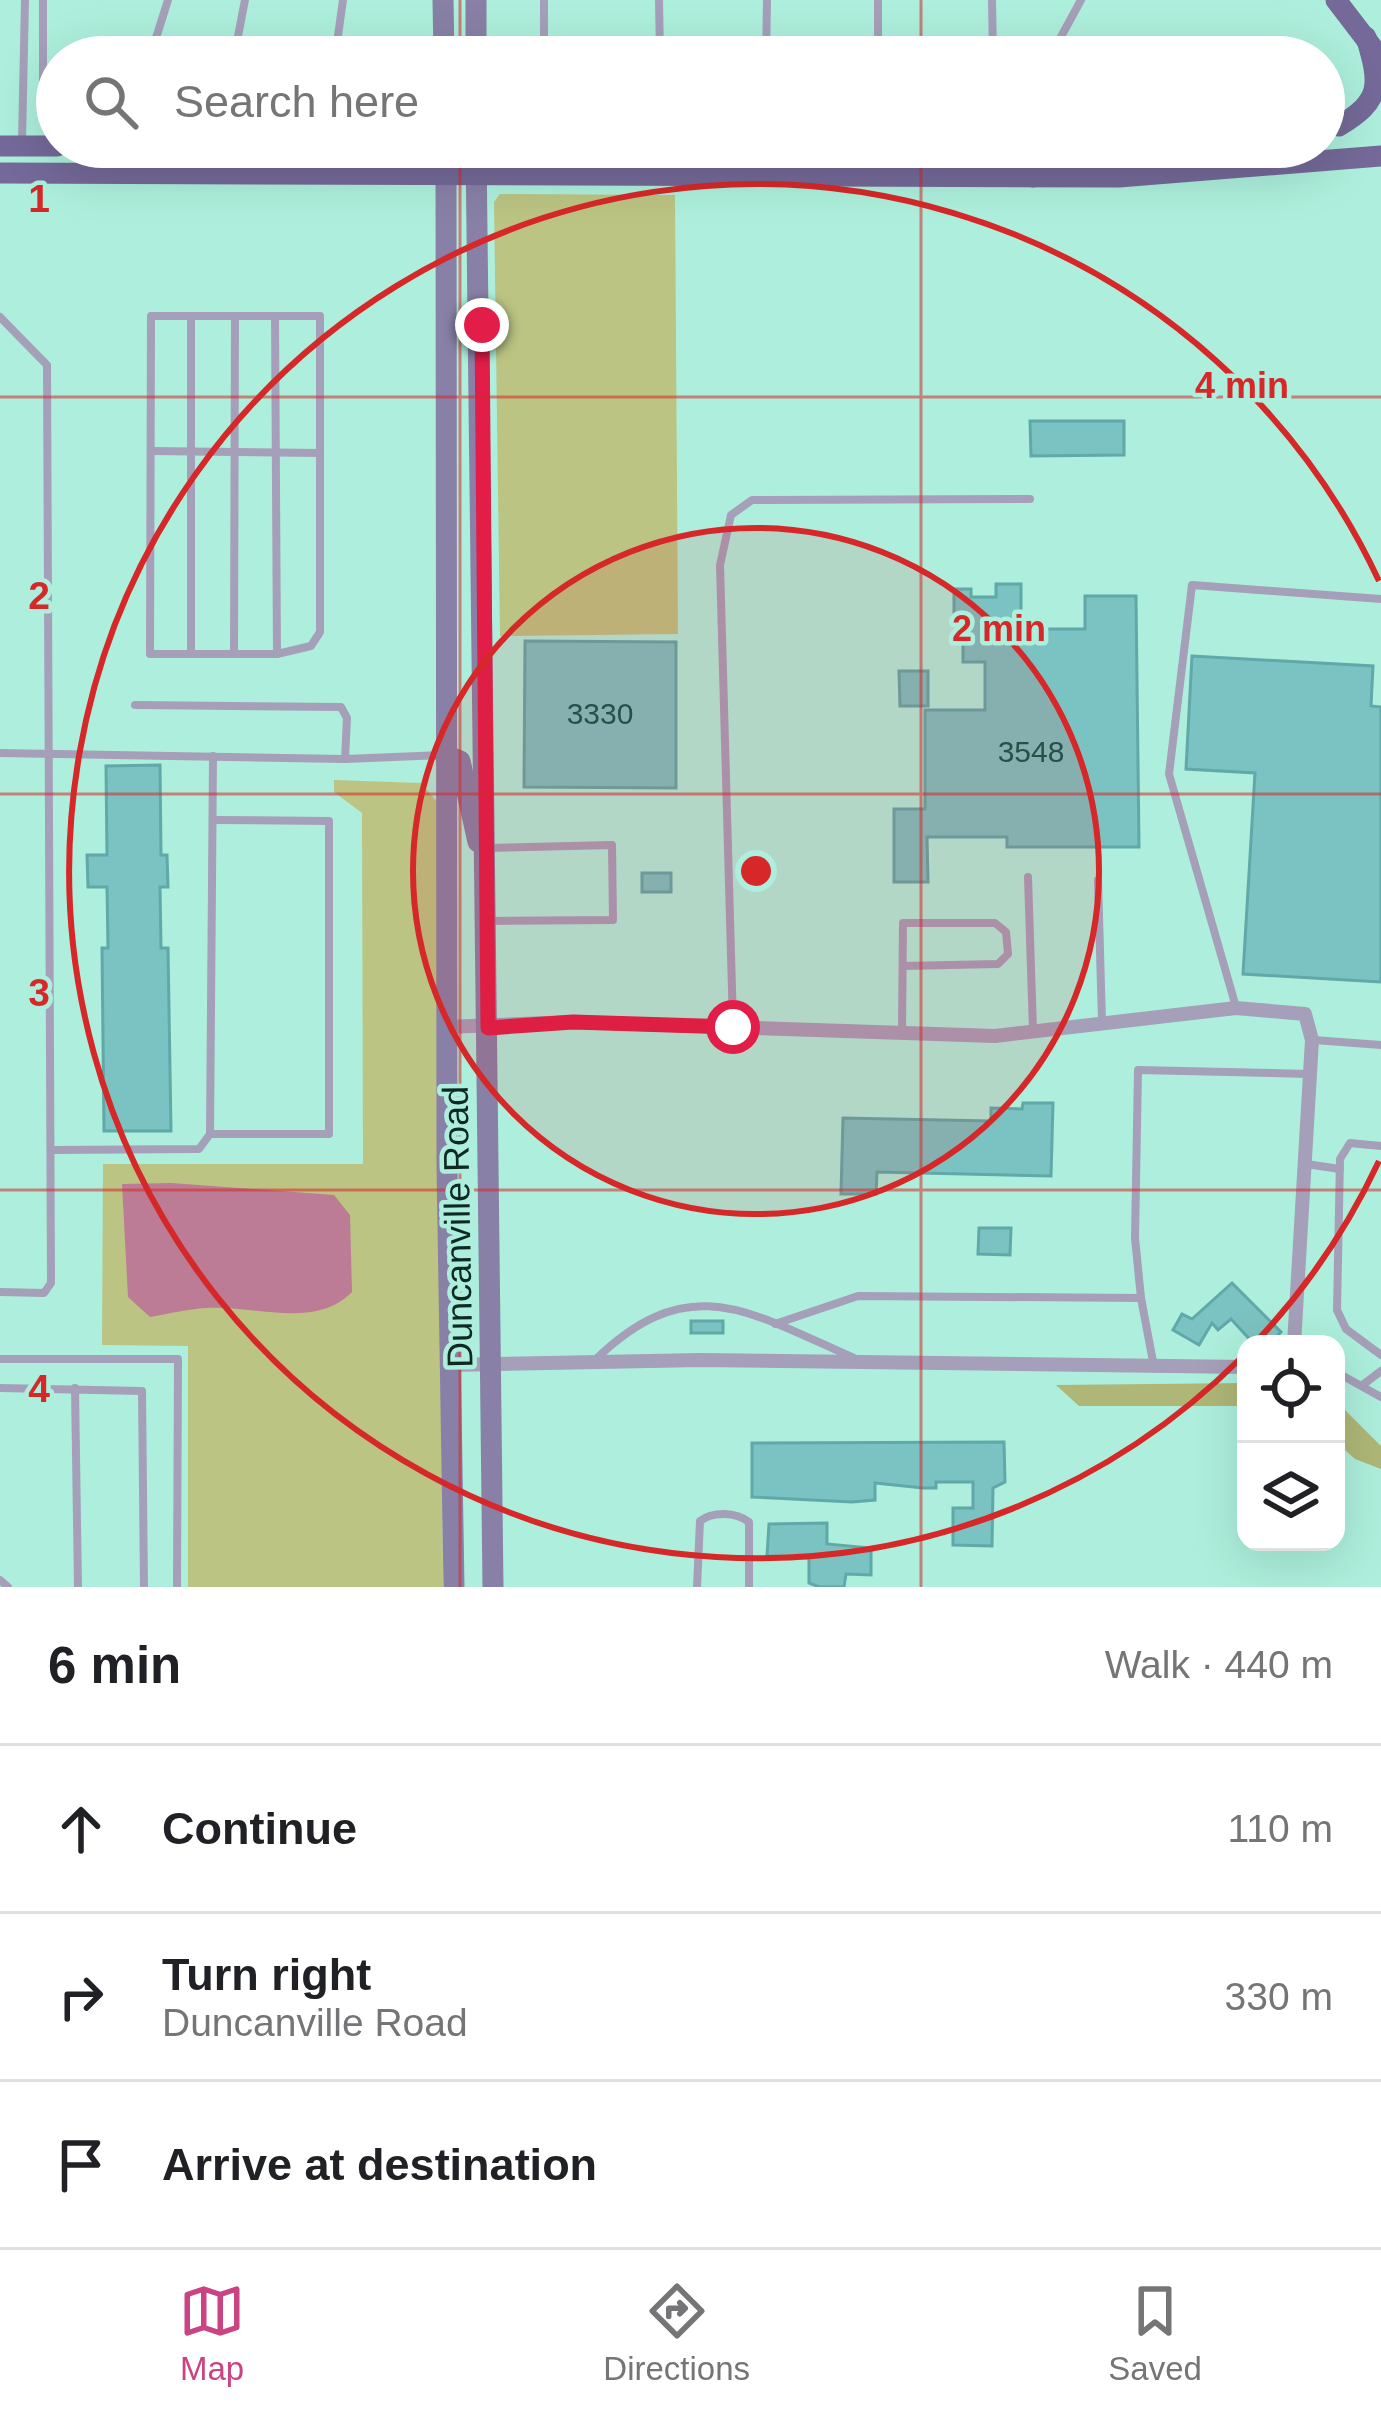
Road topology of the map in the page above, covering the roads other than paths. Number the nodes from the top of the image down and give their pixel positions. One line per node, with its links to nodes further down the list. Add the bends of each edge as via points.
1 (25, 0): 32 (lane)
2 (43, 0): 15 (lane)
3 (168, 0): 16 (lane)
4 (244, 0): 17 (lane)
5 (344, 0): 18 (lane)
6 (443, 0): 19 (main road)
7 (476, 0): 20 (main road)
8 (544, 0): 21 (lane)
9 (659, 0): 22 (lane)
10 (766, 0): 23 (lane)
11 (878, 0): 24 (lane)
12 (992, 0): 25 (lane)
13 (1082, 0): 26 (lane)
14 (1336, 0): 27 (main road)
15 (43, 36)
16 (157, 36)
17 (238, 36)
18 (338, 36)
19 (444, 36)
20 (476, 36)
21 (544, 36)
22 (660, 36)
23 (766, 36)
24 (878, 36)
25 (993, 36)
26 (1062, 36)
27 (1366, 38): 28 (main road); 29 (main road, via 1377,98)
28 (1381, 59)
29 (1345, 121)
30 (1381, 123): 31 (main road)
31 (1345, 126)
32 (11, 146)
33 (1381, 156): 34 (main road)
34 (1345, 159)
35 (446, 168): 41 (main road, Duncanville Road)
36 (477, 168): 42 (main road, Duncanville Road)
37 (750, 168): 43 (main road)
38 (1033, 168): 44 (main road)
39 (1239, 168): 44 (main road)
40 (0, 172): 41 (main road)
41 (446, 174): 42 (main road); 62 (main road, Duncanville Road)
42 (477, 174): 43 (main road); 60 (main road, Duncanville Road)
43 (750, 176): 44 (main road)
44 (1033, 178)
45 (191, 316): 46 (lane); 49 (lane, via 151,316); 50 (lane)
46 (235, 316): 47 (lane); 51 (lane)
47 (275, 316): 52 (lane); 53 (lane, via 320,316)
48 (0, 317): 63 (lane, via 47,365)
49 (151, 451): 50 (lane); 56 (lane, via 151,654)
50 (191, 452): 51 (lane); 56 (lane)
51 (234, 452): 52 (lane); 57 (lane)
52 (276, 452): 53 (lane); 58 (lane)
53 (320, 453): 58 (lane, via 320,632 311,646)
54 (1030, 499): 74 (lane, via 752,500 730,515 720,565)
55 (1381, 599): 72 (lane, via 1192,585 1168,774)
56 (191, 654): 57 (lane)
57 (234, 654): 58 (lane)
58 (277, 654)
59 (135, 705): 65 (lane, via 341,707)
60 (485, 752): 62 (main road); 67 (main road, Duncanville Road)
61 (0, 753): 63 (lane)
62 (445, 755): 65 (lane); 67 (main road, via 466,774 474,840); 75 (main road, Duncanville Road)
63 (47, 756): 64 (lane); 84 (lane)
64 (214, 756): 65 (lane); 66 (lane)
65 (345, 759)
66 (213, 820): 82 (lane); 82 (lane, via 329,821 329,1135)
67 (486, 848): 70 (main road, Duncanville Road); 70 (lane, via 612,845 613,920)
68 (1028, 878): 77 (lane)
69 (1098, 880): 73 (lane)
70 (488, 921): 76 (main road, Duncanville Road)
71 (903, 966): 71 (lane, via 903,923 995,923 1006,932 1008,954 998,964); 78 (lane)
72 (1236, 1008): 73 (street); 79 (street, via 1305,1014)
73 (1102, 1024): 77 (street)
74 (733, 1027): 76 (street); 78 (street)
75 (446, 1028): 76 (street); 95 (main road, Duncanville Road)
76 (488, 1028): 97 (main road, Duncanville Road)
77 (1033, 1031): 78 (street)
78 (902, 1033)
79 (1312, 1040): 80 (lane); 81 (street)
80 (1381, 1045)
81 (1310, 1074): 85 (street); 88 (lane, via 1138,1070)
82 (210, 1135): 84 (lane, via 199,1150)
83 (1381, 1146): 86 (lane, via 1350,1143)
84 (52, 1150): 87 (lane, via 51,1283 44,1293)
85 (1305, 1164): 86 (lane); 90 (street)
86 (1340, 1169): 91 (lane, via 1336,1310 1346,1329)
87 (0, 1292)
88 (1141, 1298): 89 (lane, via 858,1296); 96 (lane)
89 (775, 1324): 93 (lane); 94 (lane, via 740,1309 685,1306 632,1324)
90 (1295, 1335)
91 (1381, 1355)
92 (0, 1359): 109 (lane, via 178,1359)
93 (864, 1363): 94 (street); 96 (street)
94 (591, 1364): 97 (street)
95 (450, 1365): 97 (street); 110 (main road, Duncanville Road)
96 (1154, 1366): 98 (street)
97 (491, 1367): 111 (main road, Duncanville Road)
98 (1237, 1367)
99 (1381, 1371): 101 (lane)
100 (1345, 1376): 101 (lane)
101 (1364, 1384): 104 (lane)
102 (0, 1388): 103 (lane)
103 (75, 1388): 107 (lane); 108 (lane, via 136,1388 145,1399)
104 (1381, 1397)
105 (0, 1580): 106 (lane)
106 (8, 1587)
107 (78, 1587)
108 (145, 1587)
109 (177, 1587)
110 (454, 1587)
111 (493, 1587)
112 (697, 1587): 113 (lane, via 700,1521 708,1515 749,1522)
113 (748, 1587)

